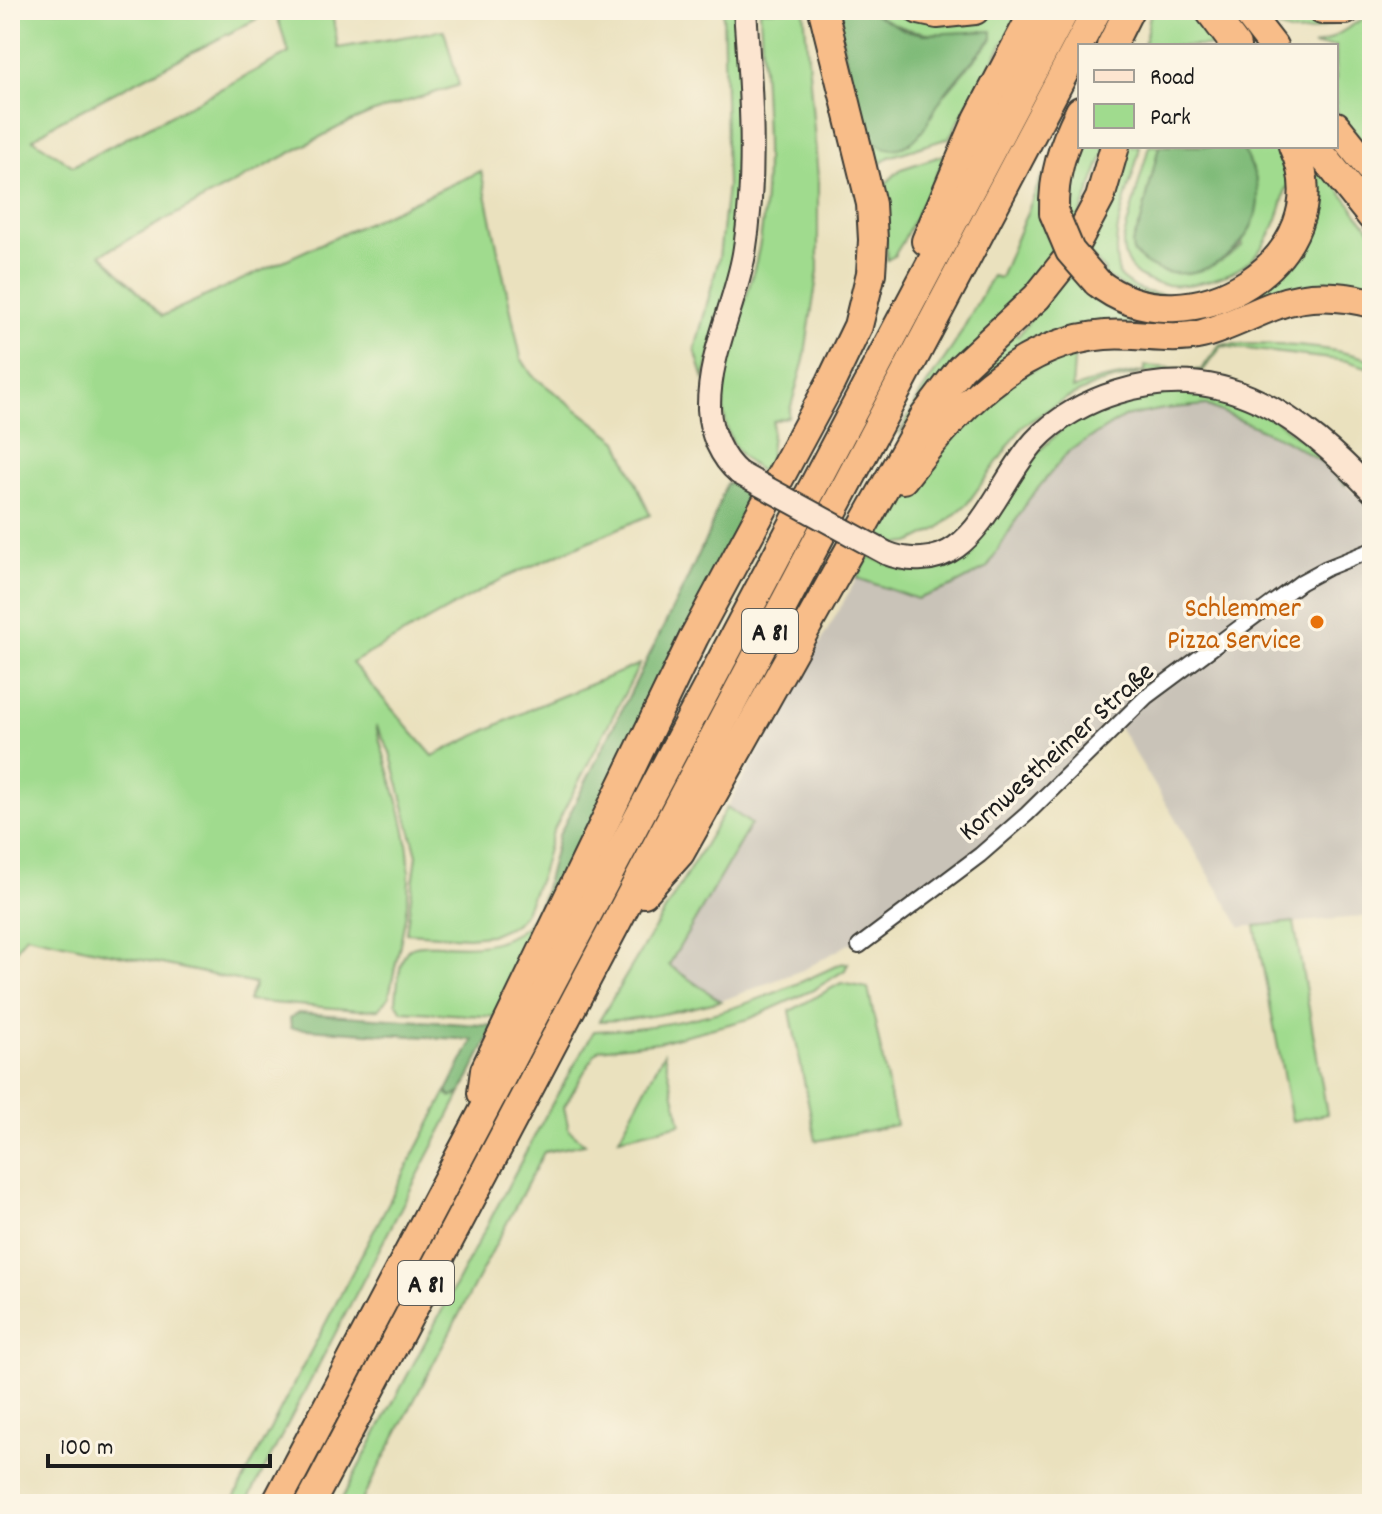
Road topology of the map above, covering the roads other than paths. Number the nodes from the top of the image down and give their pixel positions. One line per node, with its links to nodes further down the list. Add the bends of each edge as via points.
1 (745, 10): 29 (street, bridge, via 751,193 740,273 709,404 713,431 729,465 739,473 886,553 925,559 954,548 975,527 1035,441 1056,422 1135,387 1199,383 1252,396 1286,414)
2 (823, 10): 34 (highway, via 871,204 871,273 858,326 694,637)
3 (919, 10): 4 (highway)
4 (975, 10)
5 (1035, 10): 28 (highway, via 949,184)
6 (1065, 10): 28 (highway, A 81)
7 (1097, 10): 14 (highway, A 81)
8 (1129, 10): 15 (highway)
9 (1142, 10): 16 (highway)
10 (1209, 10): 17 (highway)
11 (1245, 10): 18 (highway)
12 (1322, 10): 13 (highway)
13 (1346, 10)
14 (1079, 44)
15 (1112, 44)
16 (1133, 44)
17 (1234, 44)
18 (1271, 44)
19 (1078, 46): 32 (highway, A 81)
20 (1078, 116): 23 (highway, bridge, via 1059,159 1054,213 1070,251 1097,282 1136,304 1171,309 1211,303 1242,288 1272,262 1289,239 1302,206 1302,176)
21 (1338, 128): 25 (highway)
22 (1114, 148): 30 (highway, via 1100,198 1068,258 1037,297 945,387 903,449)
23 (1294, 148)
24 (1317, 148): 26 (highway)
25 (1372, 171)
26 (1372, 217)
27 (1372, 303): 30 (highway, via 1327,296 1299,299 1194,336 1119,333 1049,348 1015,365 966,405)
28 (893, 337): 34 (highway, A 81)
29 (1372, 491)
30 (860, 529): 32 (highway, via 680,853)
31 (1372, 550): 33 (street, Kornwestheimer Straße, via 1301,582 1146,697 980,855)
32 (614, 927): 36 (highway, A 81)
33 (859, 946)
34 (528, 1006): 35 (highway, A 81, via 478,1125)
35 (276, 1504)
36 (310, 1504)

